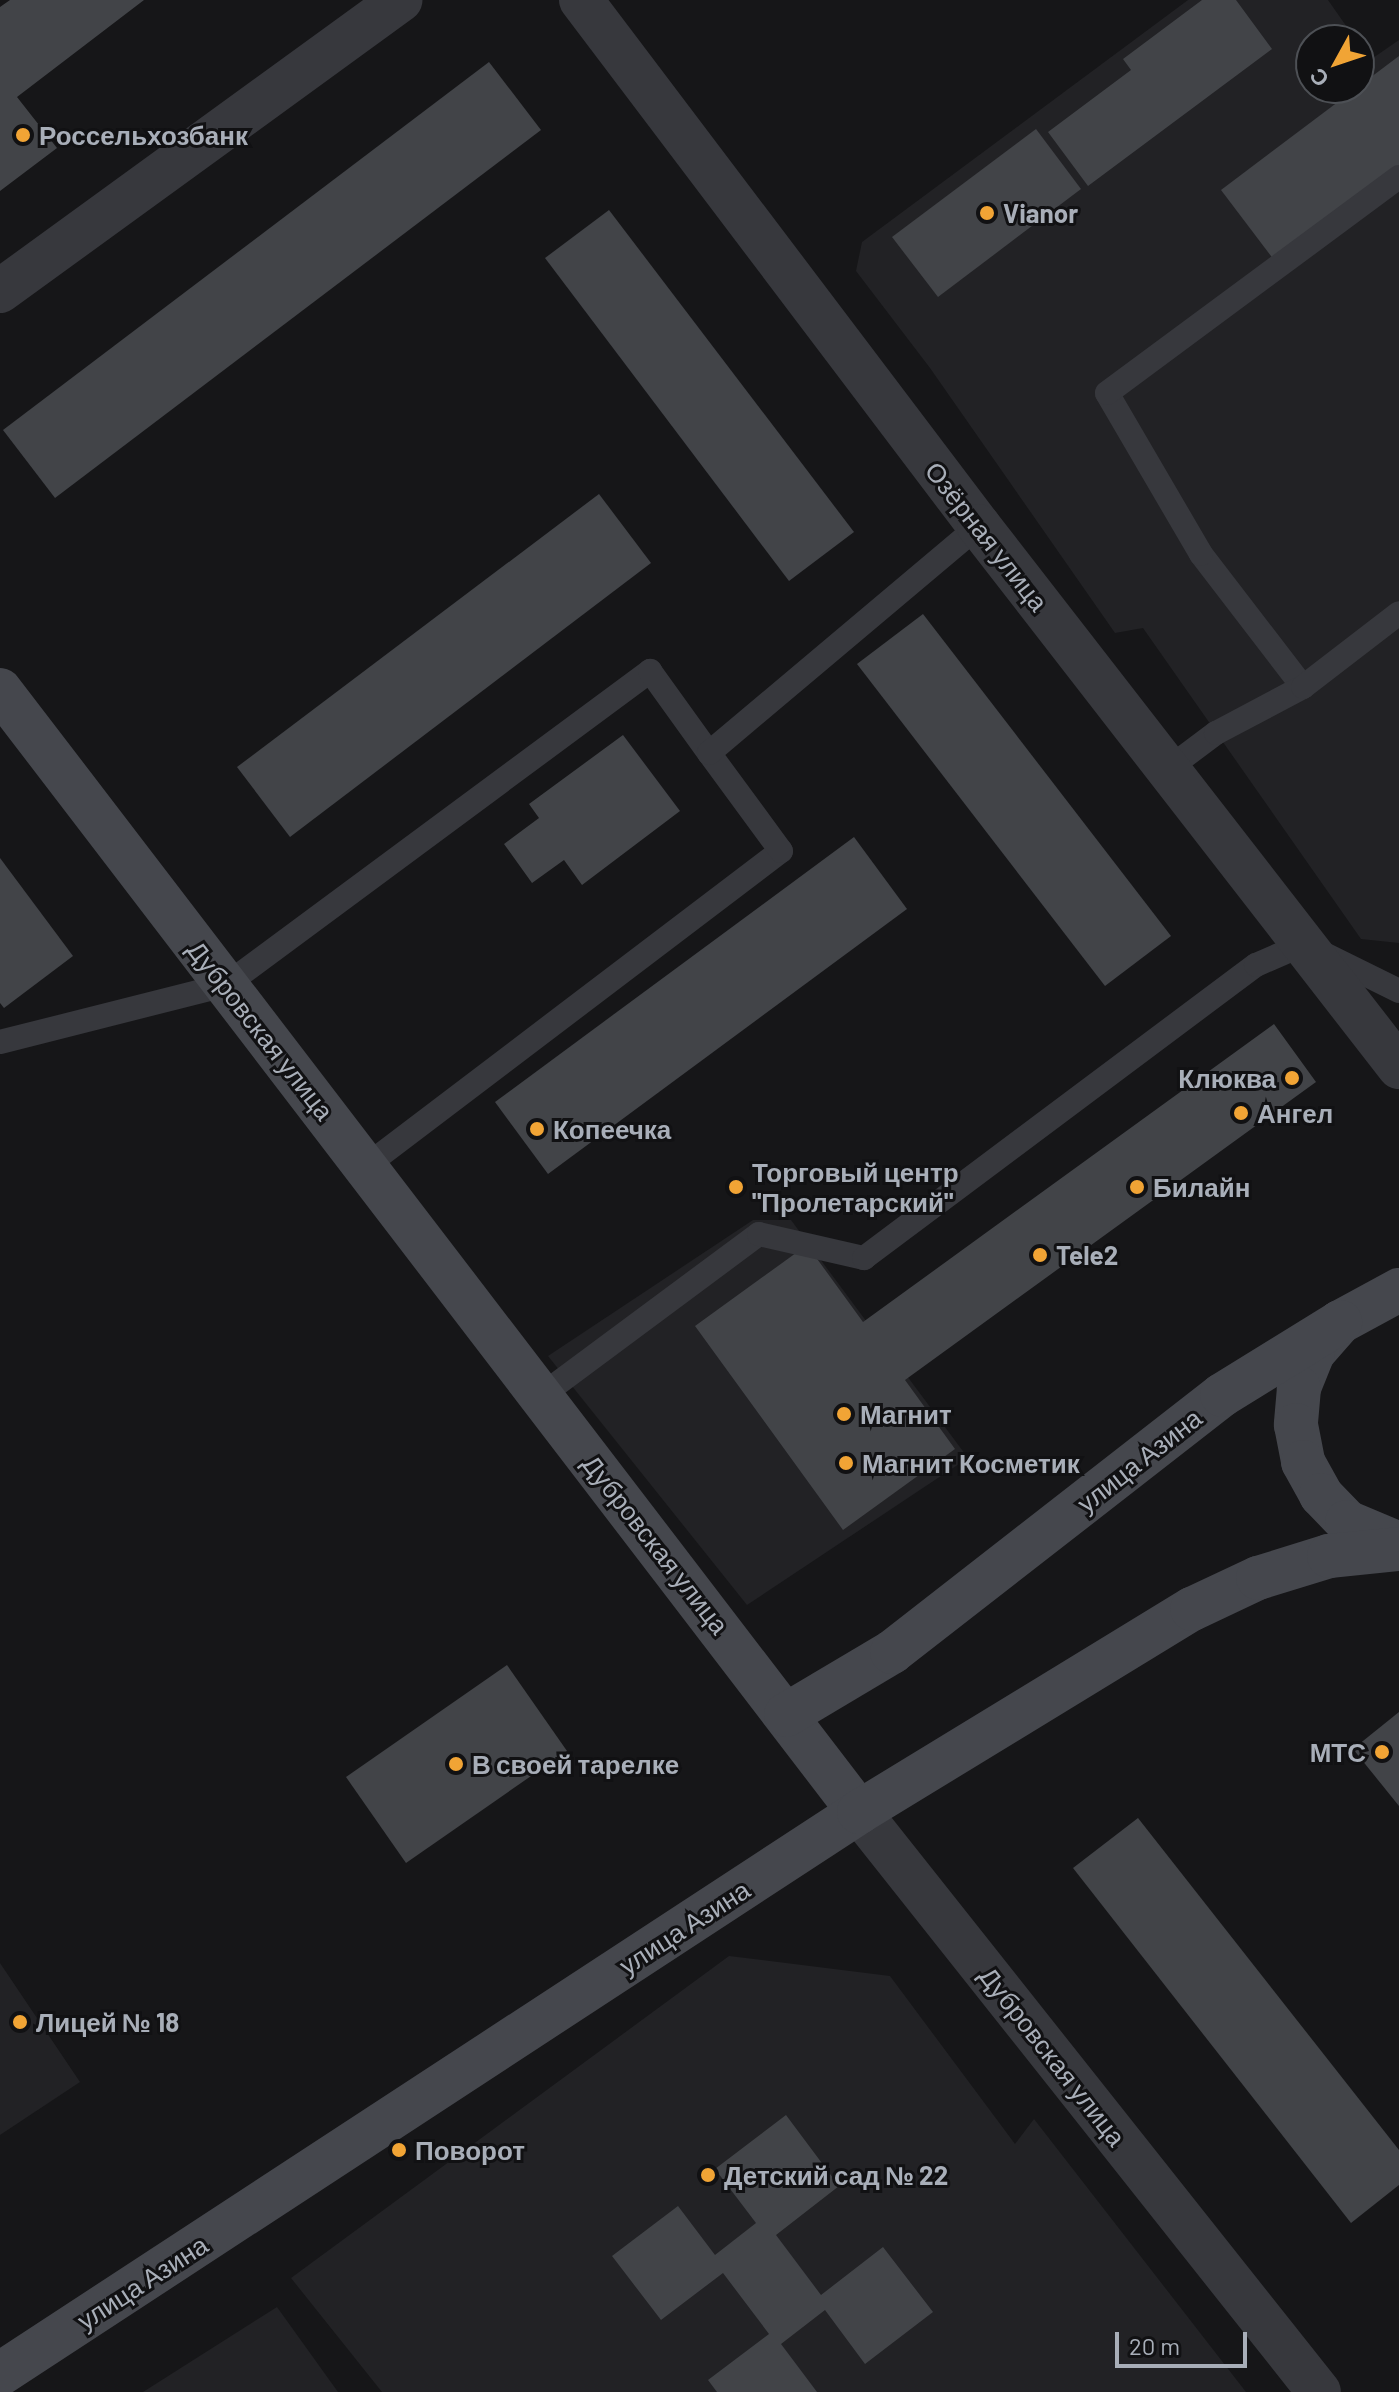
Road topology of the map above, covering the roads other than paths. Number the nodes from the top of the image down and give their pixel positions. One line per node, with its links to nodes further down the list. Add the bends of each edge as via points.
1 (400, 0): 4 (street)
2 (581, 0): 5 (street, Озёрная улица)
3 (1399, 177): 7 (lane, via 1107,393 1201,554)
4 (0, 291)
5 (979, 526): 9 (lane); 10 (street, Озёрная улица)
6 (1399, 613): 7 (lane)
7 (1303, 687): 10 (lane, via 1216,733)
8 (0, 690): 12 (main road, Дубровская улица)
9 (709, 753): 12 (lane, via 650,671); 16 (lane, via 781,851)
10 (1169, 768): 11 (street, Озёрная улица)
11 (1304, 944): 13 (lane); 15 (street, Озёрная улица); 19 (lane, via 1256,965 864,1258 759,1234)
12 (226, 985): 14 (lane); 16 (main road, Дубровская улица)
13 (1399, 991)
14 (0, 1042)
15 (1399, 1067)
16 (366, 1166): 19 (main road, Дубровская улица)
17 (1399, 1290): 18 (main road, улица Азина)
18 (1340, 1322): 20 (main road, via 1313,1353 1299,1388 1296,1425 1303,1462 1321,1495 1347,1522); 21 (main road, улица Азина, via 1222,1395 892,1652)
19 (542, 1395): 21 (main road, Дубровская улица)
20 (1399, 1546): 22 (main road, улица Азина, via 1329,1556 1258,1578 1192,1609)
21 (786, 1715): 22 (main road, Дубровская улица)
22 (859, 1812): 23 (main road, улица Азина); 24 (street, Дубровская улица)
23 (0, 2374)
24 (1319, 2392)

